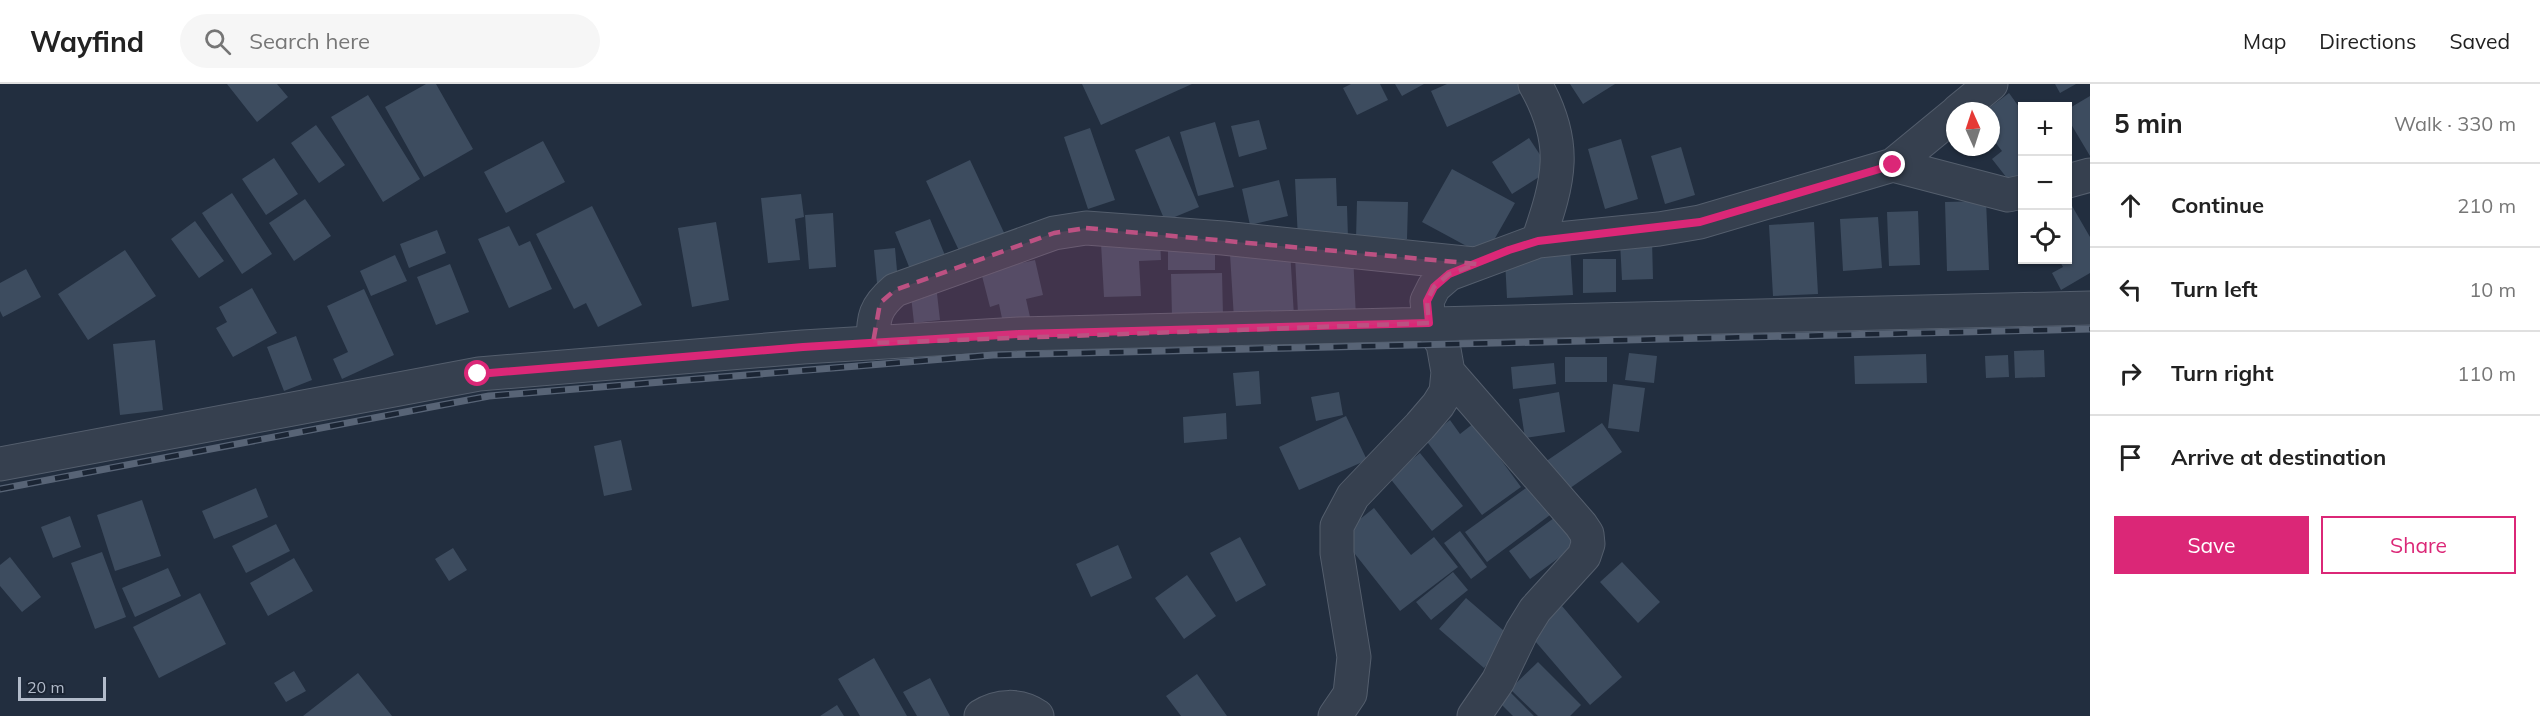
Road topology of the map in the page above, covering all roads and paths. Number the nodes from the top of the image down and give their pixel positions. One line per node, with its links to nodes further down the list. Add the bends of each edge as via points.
1 (1535, 84): 9 (street, via 1553,125 1558,164 1554,192)
2 (1991, 84): 3 (street)
3 (1969, 102)
4 (1946, 121): 5 (street)
5 (1893, 165): 8 (street, via 2008,195); 9 (street, via 1700,222)
6 (2090, 175): 7 (street)
7 (2072, 180)
8 (2018, 193)
9 (1538, 241): 10 (street)
10 (1477, 264): 12 (street, via 1449,274 1434,287 1427,301); 13 (street, via 1086,228 1054,233 895,290 880,303 873,323)
11 (2090, 308): 12 (street)
12 (1429, 323): 13 (street, via 1019,334); 14 (street, via 1443,344)
13 (873, 343): 15 (street, via 478,374)
14 (1448, 372): 18 (street, via 1446,392 1438,405 1353,496 1337,526 1337,553 1354,657 1350,694); 19 (street, via 1581,525 1588,544 1584,556 1535,610 1498,681)
15 (0, 464)
16 (981, 716): 17 (street, via 1008,706)
17 (1038, 716)
18 (1335, 716)
19 (1474, 716)

